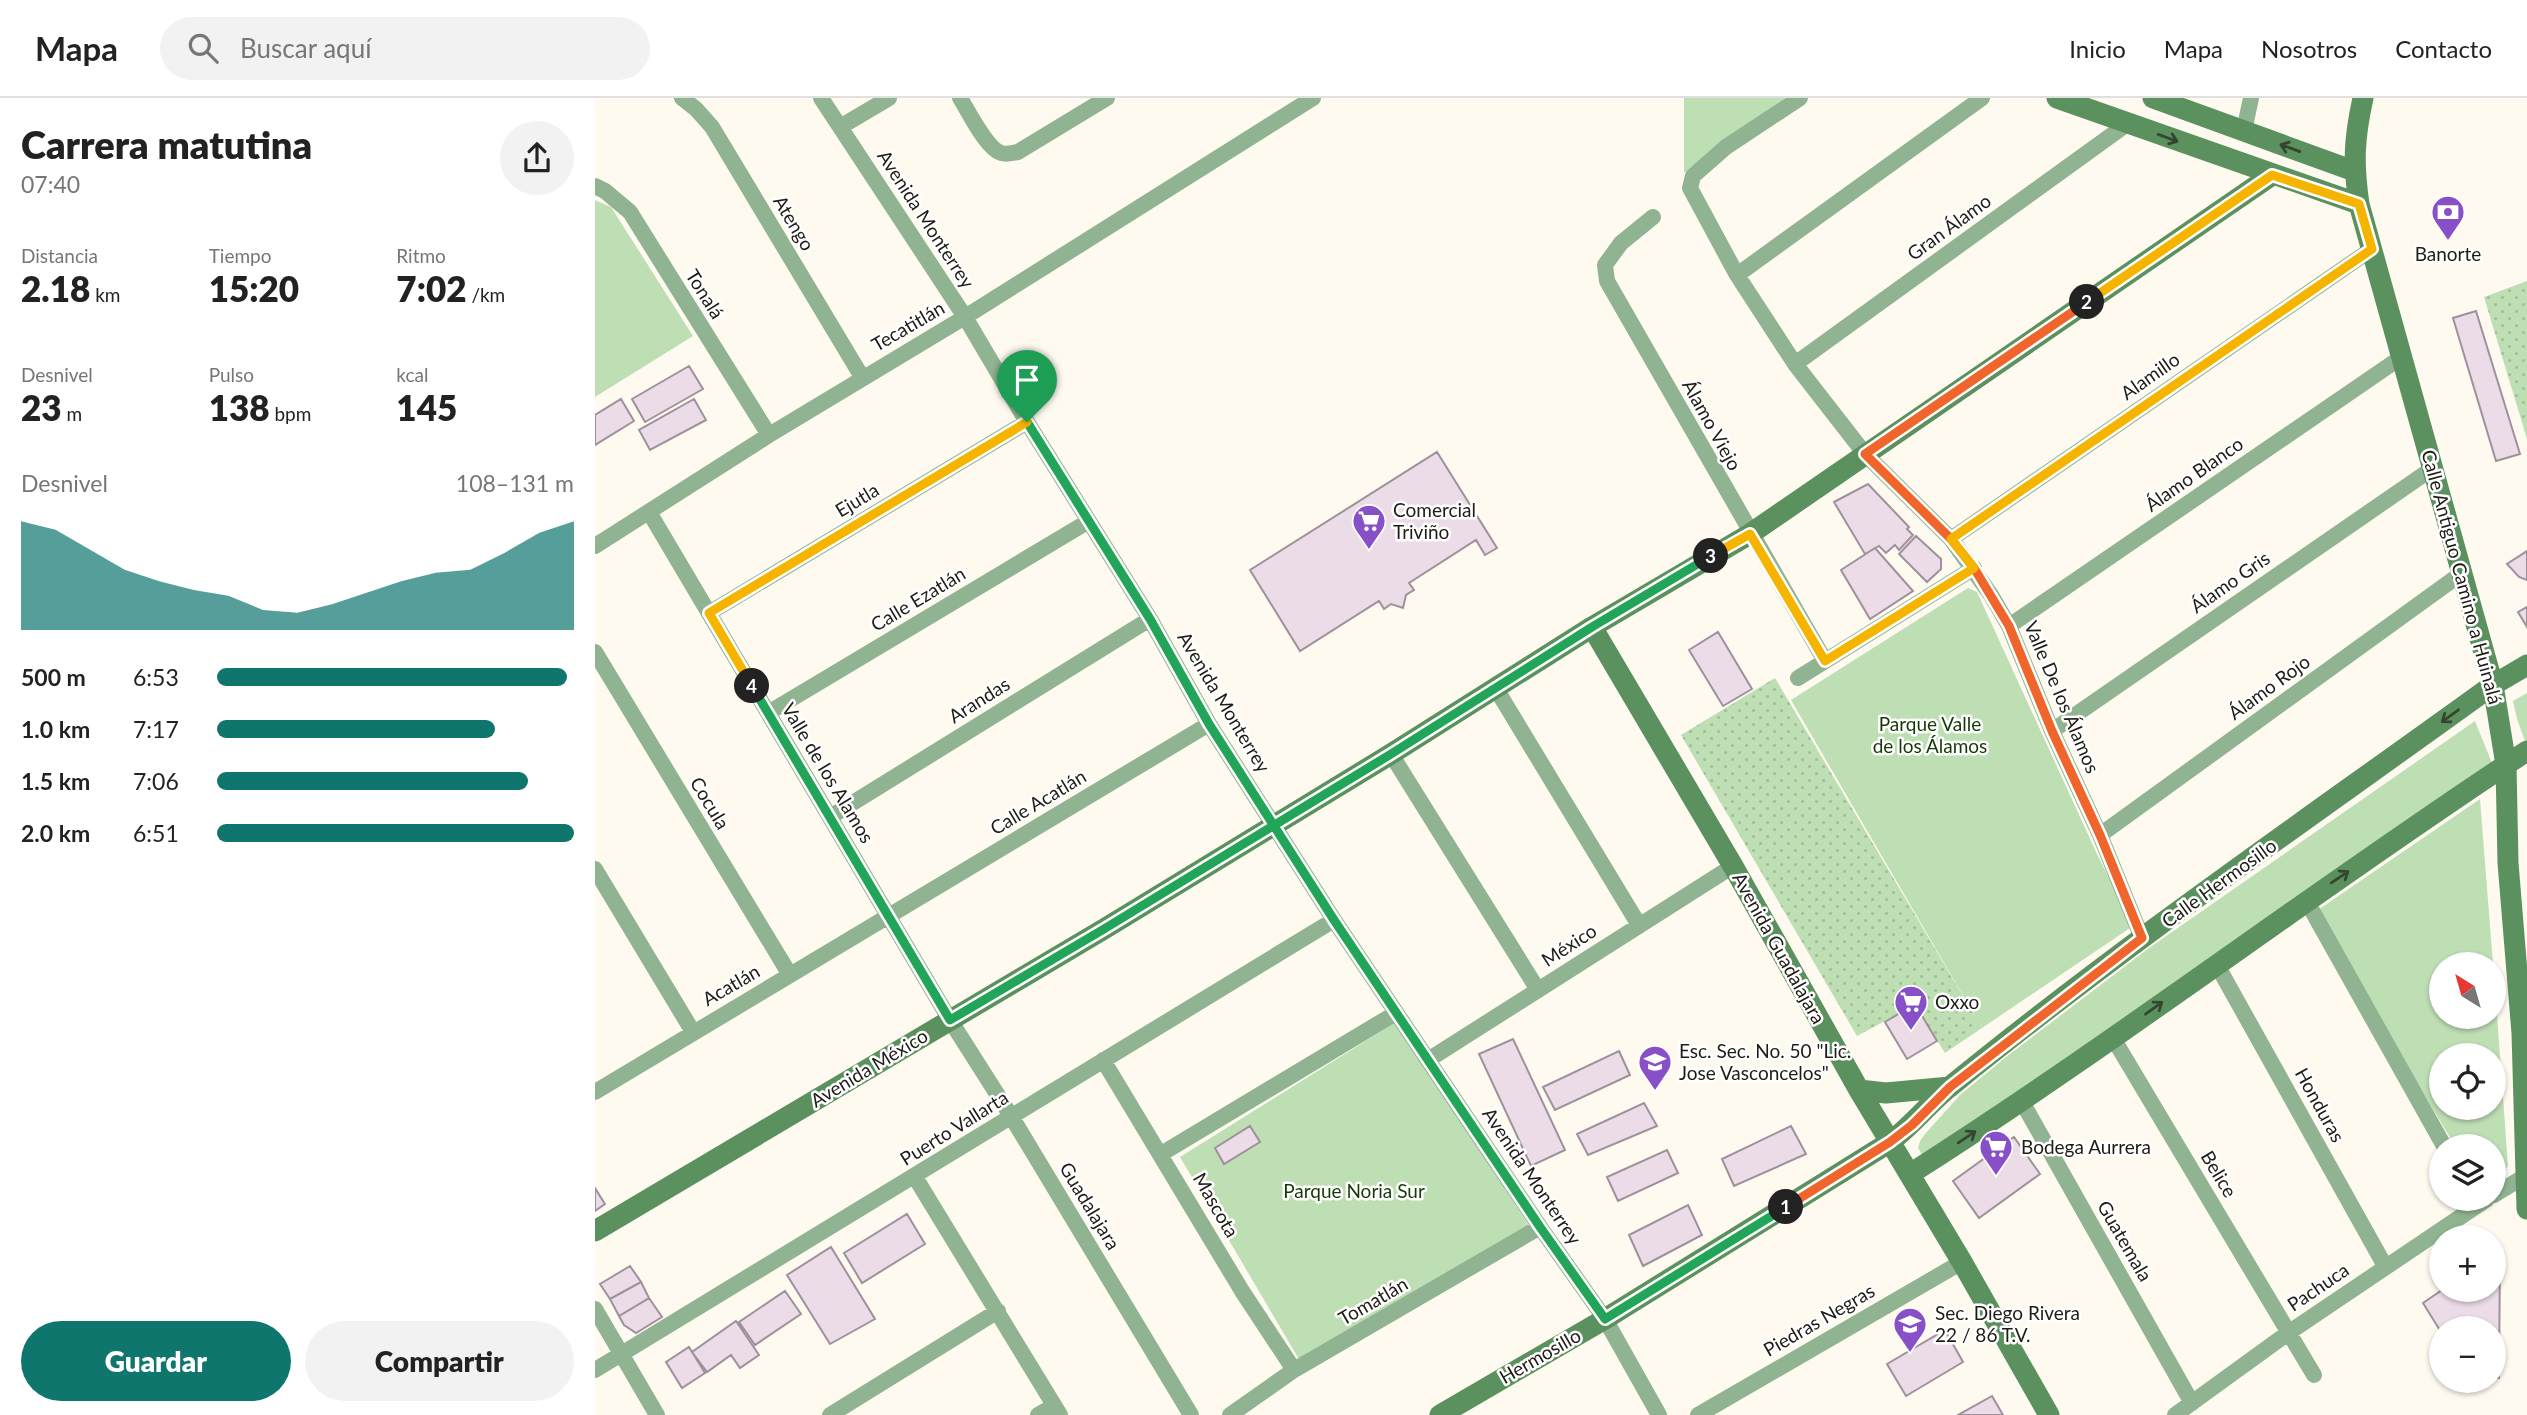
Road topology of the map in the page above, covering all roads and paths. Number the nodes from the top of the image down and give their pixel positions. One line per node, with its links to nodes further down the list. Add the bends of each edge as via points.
1 (682, 98): 26 (street, Atengo, via 712,127)
2 (821, 98): 14 (street, Avenida Monterrey)
3 (889, 98): 14 (street)
4 (960, 98): 5 (street, via 992,148 1007,155)
5 (1107, 98)
6 (1800, 98): 22 (street, Valle De los Álamos, via 1726,147 1693,176 1690,188)
7 (1982, 98): 22 (street)
8 (2057, 98): 13 (street)
9 (2153, 98): 15 (street)
10 (2251, 98): 15 (street)
11 (2363, 98): 16 (street, Calle Antiguo Camino a Huinalá)
12 (1310, 99): 23 (street, Tecatitlán)
13 (2127, 124): 17 (street, one-way to 17); 25 (street, Gran Álamo)
14 (840, 127): 23 (street, Avenida Monterrey)
15 (2244, 131): 16 (street, one-way to 15)
16 (2354, 171): 19 (street, Calle Antiguo Camino a Huinalá)
17 (2272, 175): 19 (street); 29 (street, Avenida México)
18 (595, 186): 28 (street, Tonalá, via 630,212)
19 (2359, 204): 21 (street, Calle Antiguo Camino a Huinalá)
20 (1653, 217): 33 (street, Álamo Viejo, via 1621,243 1605,265 1607,281)
21 (2372, 249): 24 (street, Calle Antiguo Camino a Huinalá); 34 (street, Alamillo)
22 (1737, 275): 25 (street, Valle De los Álamos)
23 (965, 317): 26 (street, Tecatitlán); 27 (street, Avenida Monterrey)
24 (2403, 356): 30 (street, Calle Antiguo Camino a Huinalá); 40 (street, Álamo Blanco)
25 (1795, 364): 29 (street, Valle De los Álamos)
26 (862, 377): 28 (street, Tecatitlán)
27 (1027, 422): 32 (street, Avenida Monterrey); 38 (street, Ejutla)
28 (769, 435): 31 (street, Tecatitlán)
29 (1865, 454): 33 (street, Avenida México); 34 (street, Valle De los Álamos)
30 (2433, 468): 37 (street, Calle Antiguo Camino a Huinalá); 52 (street, Álamo Gris)
31 (649, 512): 35 (street, Tecatitlán); 38 (street, Valle de los Alamos)
32 (1089, 521): 39 (street, Avenida Monterrey); 50 (street, Calle Ezatlán)
33 (1750, 534): 41 (street, Avenida México); 44 (street, Álamo Viejo)
34 (1951, 539): 36 (street, Valle De los Álamos)
35 (595, 546)
36 (1974, 568): 40 (street, Valle De los Álamos); 44 (street)
37 (2462, 573): 48 (street, Calle Antiguo Camino a Huinalá); 58 (street, Álamo Rojo)
38 (709, 613): 50 (street, Valle de los Alamos)
39 (1150, 619): 51 (street, Avenida Monterrey); 56 (street, Arandas)
40 (2009, 626): 52 (street, Valle De los Álamos)
41 (1592, 627): 43 (street, Avenida México); 46 (street, Avenida Guadalajara)
42 (595, 652): 68 (street, Cocula)
43 (1549, 653): 46 (street, via 1587,650); 49 (street, Avenida México)
44 (1825, 661): 47 (street)
45 (2527, 665): 48 (street, Calle Hermosillo)
46 (1621, 677): 59 (street, Avenida Guadalajara)
47 (1798, 678)
48 (2493, 685): 55 (street, Calle Antiguo Camino a Huinalá); 66 (street, Calle Hermosillo, one-way to 66)
49 (1495, 687): 54 (street, Avenida México); 65 (street)
50 (768, 713): 56 (street, Valle de los Alamos)
51 (1209, 724): 57 (street, Avenida Monterrey); 63 (street, Calle Acatlán)
52 (2052, 731): 58 (street, Valle De los Álamos)
53 (2527, 751): 55 (street)
54 (1391, 754): 57 (street, Avenida México); 69 (street)
55 (2506, 765): 61 (street, one-way to 55); 62 (street, Calle Antiguo Camino a Huinalá)
56 (830, 817): 63 (street, Valle de los Alamos)
57 (1274, 825): 64 (street, Avenida Monterrey); 71 (street, Avenida México)
58 (2100, 835): 66 (street, Valle De los Álamos)
59 (1733, 866): 65 (street, México); 78 (street, Avenida Guadalajara)
60 (595, 869): 72 (street)
61 (2306, 900): 67 (street); 82 (street)
62 (2519, 913): 73 (street, Calle Antiguo Camino a Huinalá)
63 (889, 917): 68 (street, Acatlán); 71 (street, Valle de los Alamos)
64 (1334, 920): 70 (street, Avenida Monterrey); 75 (street, Puerto Vallarta)
65 (1639, 925): 69 (street, México)
66 (2142, 938): 77 (street, Calle Hermosillo)
67 (2217, 965): 74 (street, one-way to 67); 94 (street, Honduras)
68 (790, 975): 72 (street, Acatlán)
69 (1538, 990): 76 (street, México)
70 (1396, 1013): 76 (street, Avenida Monterrey); 84 (street)
71 (950, 1020): 81 (street, Guadalajara); 92 (street, Avenida México)
72 (693, 1032): 79 (street, Acatlán)
73 (2524, 1032): 85 (street, Calle Antiguo Camino a Huinalá)
74 (2113, 1038): 80 (street); 98 (street, Belice)
75 (1103, 1060): 81 (street, Puerto Vallarta); 84 (street, Mascota)
76 (1428, 1060): 91 (street, Avenida Monterrey)
77 (1950, 1087): 78 (street, via 1885,1093); 83 (street, Calle Hermosillo)
78 (1859, 1090): 83 (street, Avenida Guadalajara)
79 (595, 1092)
80 (2021, 1100): 86 (street, one-way to 80); 103 (street, Guatemala)
81 (1011, 1116): 87 (street, Puerto Vallarta); 108 (street, Guadalajara)
82 (2437, 1134)
83 (1890, 1142): 86 (street, Avenida Guadalajara); 97 (street, Hermosillo)
84 (1161, 1154): 101 (street, Mascota)
85 (2526, 1165): 88 (street); 89 (street, Calle Antiguo Camino a Huinalá)
86 (1910, 1174): 93 (street, Avenida Guadalajara)
87 (915, 1177): 96 (street); 99 (street, Puerto Vallarta)
88 (2506, 1184)
89 (2527, 1209)
90 (2465, 1211): 94 (street, Pachuca)
91 (1540, 1227): 97 (street, Avenida Monterrey); 101 (street, Tomatlán)
92 (595, 1231)
93 (1962, 1262): 112 (street, Piedras Negras); 113 (street, Avenida Guadalajara)
94 (2385, 1266): 98 (street, Pachuca)
95 (595, 1310): 99 (street)
96 (998, 1311): 104 (street); 106 (street)
97 (1605, 1319): 110 (street, Hermosillo); 111 (street, Avenida Monterrey)
98 (2288, 1333): 102 (street, Belice); 103 (street, Pachuca)
99 (621, 1354): 100 (street, Puerto Vallarta); 105 (street)
100 (595, 1370)
101 (1294, 1370): 109 (street, Tomatlán)
102 (2314, 1375)
103 (2192, 1403): 114 (street, Pachuca)
104 (1057, 1410): 107 (street)
105 (657, 1415)
106 (830, 1415)
107 (1038, 1415)
108 (1191, 1415)
109 (1230, 1415)
110 (1440, 1415)
111 (1659, 1415)
112 (1697, 1415)
113 (2049, 1415)
114 (2175, 1415)

